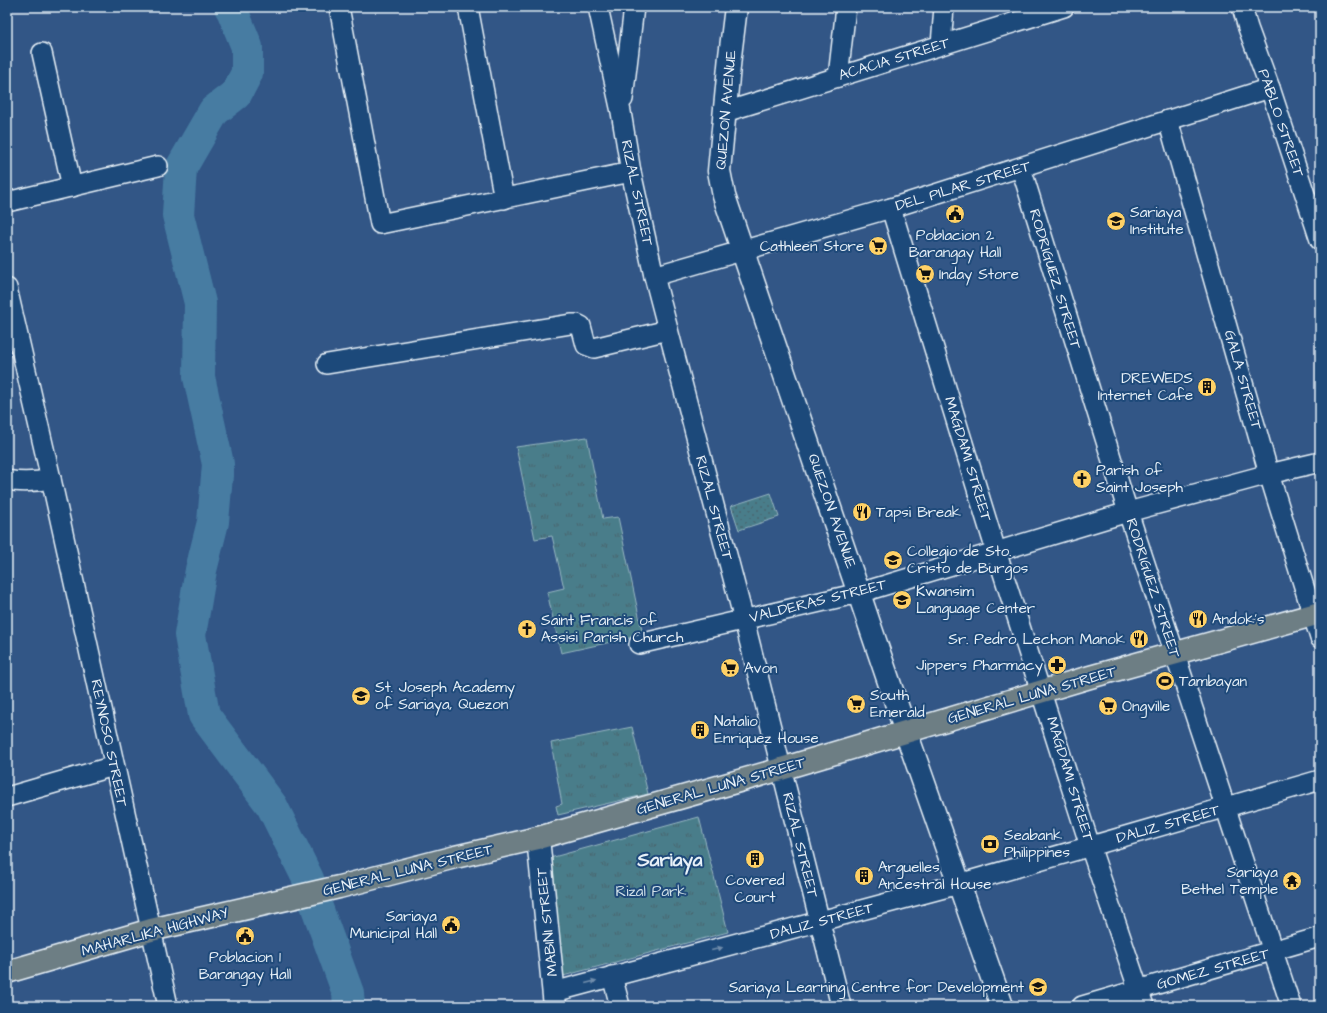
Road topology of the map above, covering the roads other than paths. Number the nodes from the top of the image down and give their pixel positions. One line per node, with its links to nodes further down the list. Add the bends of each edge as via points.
1 (339, 7): 21 (street, via 380,224)
2 (468, 7): 21 (street)
3 (598, 7): 14 (street, RIZAL STREET)
4 (634, 7): 14 (street)
5 (736, 7): 15 (street, QUEZON AVENUE)
6 (846, 7): 12 (street)
7 (944, 7): 10 (street)
8 (1064, 7): 10 (street, ACACIA STREET)
9 (1242, 7): 13 (street, PABLO STREET)
10 (941, 45): 12 (street, ACACIA STREET)
11 (42, 53): 20 (street)
12 (838, 77): 15 (street, ACACIA STREET)
13 (1270, 88): 16 (street, DEL PILAR STREET); 24 (street, PABLO STREET)
14 (621, 112): 19 (street, RIZAL STREET)
15 (725, 112): 25 (street, QUEZON AVENUE, via 719,171 724,196)
16 (1168, 120): 18 (street, DEL PILAR STREET); 31 (street, GALA STREET)
17 (158, 166): 20 (street)
18 (1021, 168): 23 (street, DEL PILAR STREET); 34 (street, RODRIGUEZ STREET)
19 (631, 172): 21 (street); 26 (street, RIZAL STREET)
20 (72, 187): 22 (street)
21 (504, 199)
22 (7, 202)
23 (891, 208): 25 (street, DEL PILAR STREET); 35 (street, MAGDAMI STREET)
24 (1320, 240)
25 (743, 251): 26 (street, DEL PILAR STREET); 36 (street, QUEZON AVENUE)
26 (654, 276): 28 (street, RIZAL STREET)
27 (7, 288): 32 (street, REYNOSO STREET)
28 (668, 330): 29 (street, via 594,348 586,345 581,326 571,324); 38 (street, RIZAL STREET)
29 (327, 364)
30 (1320, 462): 31 (street, VALDERAS STREET)
31 (1269, 474): 34 (street, VALDERAS STREET); 37 (street, GALA STREET)
32 (51, 479): 33 (street, via 36,482); 44 (street, REYNOSO STREET)
33 (7, 480)
34 (1128, 512): 35 (street, VALDERAS STREET); 41 (street, RODRIGUEZ STREET)
35 (996, 551): 36 (street, VALDERAS STREET); 42 (street, MAGDAMI STREET)
36 (859, 593): 38 (street, VALDERAS STREET); 43 (street, QUEZON AVENUE)
37 (1316, 614): 39 (street, GALA STREET); 41 (main road, GENERAL LUNA STREET)
38 (744, 620): 40 (street, VALDERAS STREET); 45 (street, RIZAL STREET)
39 (1320, 638)
40 (639, 644)
41 (1175, 653): 42 (main road, GENERAL LUNA STREET); 48 (street, RODRIGUEZ STREET)
42 (1042, 692): 43 (main road, GENERAL LUNA STREET); 50 (street, MAGDAMI STREET)
43 (906, 732): 45 (main road, GENERAL LUNA STREET); 51 (street, QUEZON AVENUE)
44 (114, 766): 47 (street); 54 (street, REYNOSO STREET)
45 (781, 769): 49 (main road, GENERAL LUNA STREET); 53 (street, RIZAL STREET)
46 (1320, 780): 48 (street, DALIZ STREET)
47 (7, 797)
48 (1225, 807): 50 (street, DALIZ STREET); 56 (street, RODRIGUEZ STREET)
49 (538, 838): 52 (main road, GENERAL LUNA STREET); 60 (street, MABINI STREET)
50 (1090, 846): 51 (street, DALIZ STREET); 59 (street, MAGDAMI STREET)
51 (959, 884): 53 (street, DALIZ STREET); 64 (street, QUEZON AVENUE)
52 (304, 896): 54 (main road, MAHARLIKA HIGHWAY)
53 (819, 922): 58 (street, DALIZ STREET, one-way to 53); 63 (street, RIZAL STREET)
54 (151, 930): 57 (main road, MAHARLIKA HIGHWAY); 61 (street, REYNOSO STREET)
55 (1320, 937): 56 (street, GOMEZ STREET)
56 (1273, 952): 59 (street, GOMEZ STREET); 66 (street, RODRIGUEZ STREET)
57 (7, 972)
58 (612, 976): 60 (street, DALIZ STREET, one-way to 58); 62 (street)
59 (1142, 998): 65 (street, GOMEZ STREET)
60 (554, 999)
61 (168, 1006)
62 (620, 1006)
63 (841, 1006)
64 (1002, 1006)
65 (1082, 1006)
66 (1291, 1006)

